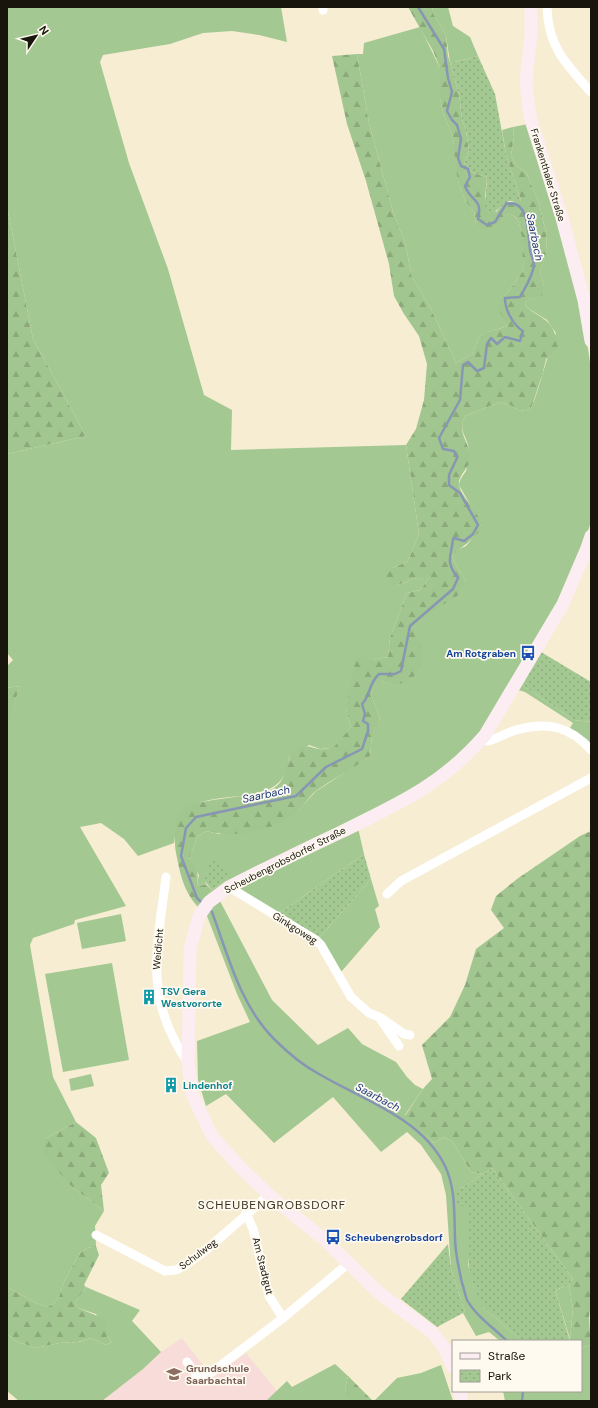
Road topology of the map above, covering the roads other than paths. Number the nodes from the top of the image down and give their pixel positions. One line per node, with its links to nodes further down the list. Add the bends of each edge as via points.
1 (531, 7): 4 (main road, Frankenthaler Straße, via 532,35 526,81 531,120 562,218 584,300)
2 (547, 7): 3 (street, via 553,45)
3 (591, 92)
4 (591, 341)
5 (590, 545): 6 (main road, Scheubengrobsdorfer Straße, via 563,604)
6 (482, 739): 7 (street, via 488,741 525,728 560,727 573,734); 10 (main road, Scheubengrobsdorfer Straße, via 451,770 410,799)
7 (591, 750)
8 (591, 778): 11 (street, via 401,881)
9 (166, 877): 15 (street, Weidicht, via 156,965 157,991 174,1042)
10 (229, 886): 12 (street, Ginkgoweg, via 316,940 351,997 369,1013); 15 (main road, Scheubengrobsdorfer Straße, via 209,902 199,916 190,948)
11 (387, 894)
12 (379, 1017): 13 (street, Ginkgoweg, via 404,1034); 14 (street, Ginkgoweg)
13 (410, 1035)
14 (399, 1046)
15 (188, 1063): 16 (main road, Scheubengrobsdorfer Straße, via 192,1094 212,1136)
16 (269, 1195): 17 (street, Schulweg); 19 (main road, Scheubengrobsdorfer Straße, via 300,1218)
17 (246, 1213): 18 (street, Schulweg, via 206,1250 176,1270 166,1271); 20 (street, Am Stadtgut, via 255,1234 269,1296)
18 (96, 1235)
19 (348, 1263): 20 (street); 22 (main road, Scheubengrobsdorfer Straße, via 378,1292 433,1333)
20 (283, 1318): 21 (street, via 212,1372 198,1377)
21 (187, 1362)
22 (452, 1365)

